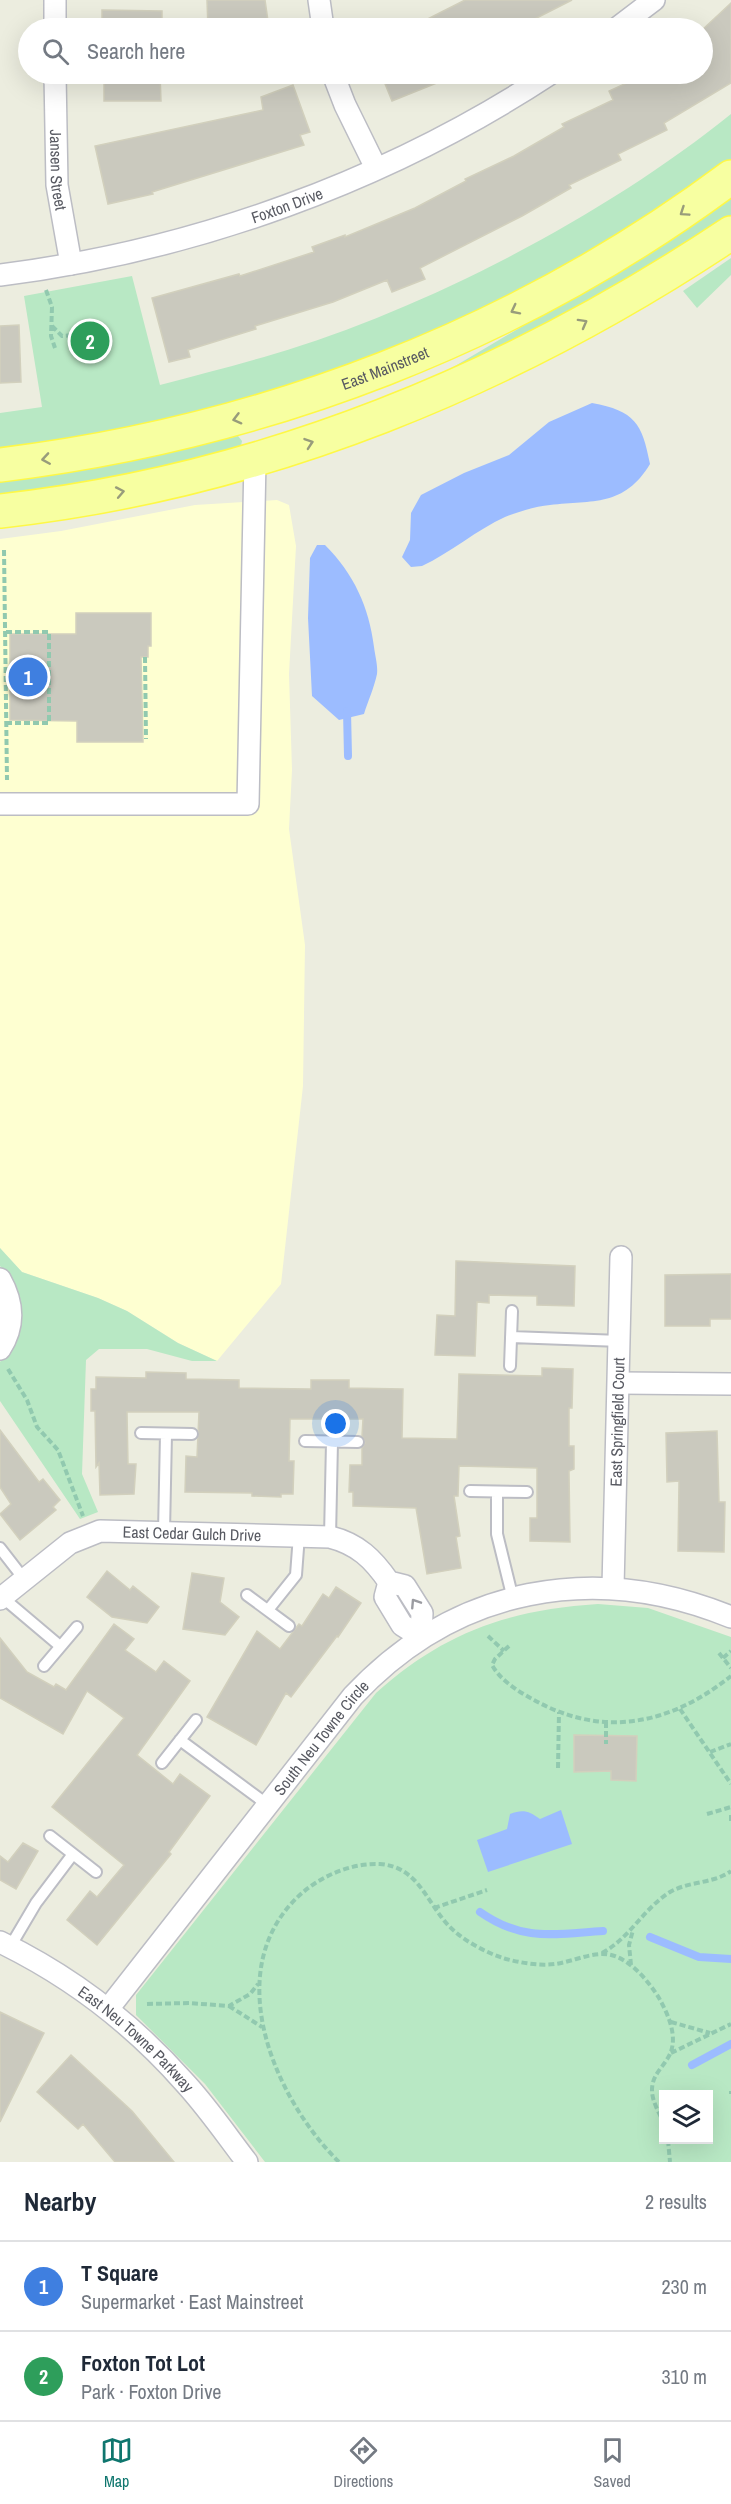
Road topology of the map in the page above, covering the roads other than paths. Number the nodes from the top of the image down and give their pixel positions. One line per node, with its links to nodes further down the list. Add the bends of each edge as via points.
1 (55, 0): 4 (street)
2 (319, 0): 5 (street)
3 (654, 0): 6 (street)
4 (55, 18)
5 (321, 18)
6 (630, 18)
7 (55, 84): 13 (street, Jansen Street, via 57,185)
8 (337, 84): 10 (street)
9 (533, 84): 10 (street, Foxton Drive)
10 (376, 168): 13 (street, Foxton Drive, via 237,222)
11 (731, 177): 15 (main road, East Mainstreet, one-way to 15, via 666,224 598,265)
12 (731, 233): 16 (main road, one-way to 12, via 345,431 475,378 603,313)
13 (71, 264): 14 (street, Foxton Drive)
14 (0, 275)
15 (452, 341): 16 (main road, via 436,368 424,375 268,431 262,436); 17 (main road, East Mainstreet, one-way to 17, via 365,377 238,419 119,447)
16 (255, 460): 18 (main road, one-way to 16, via 140,488); 19 (street, via 248,804)
17 (0, 465)
18 (0, 511)
19 (0, 804)
20 (621, 1257): 24 (street, East Springfield Court)
21 (0, 1279): 25 (street, via 11,1316)
22 (512, 1311): 23 (lane)
23 (511, 1337): 24 (lane); 26 (lane)
24 (621, 1341): 27 (street, East Springfield Court)
25 (0, 1349)
26 (510, 1366)
27 (619, 1383): 28 (street); 43 (street, East Springfield Court)
28 (731, 1384)
29 (141, 1433): 30 (lane)
30 (166, 1434): 31 (lane); 38 (lane)
31 (192, 1434)
32 (304, 1441): 33 (lane)
33 (332, 1442): 34 (lane); 40 (lane)
34 (358, 1442)
35 (470, 1491): 36 (lane)
36 (497, 1492): 37 (lane); 46 (lane, via 497,1534)
37 (527, 1492)
38 (164, 1532): 39 (street, East Cedar Gulch Drive); 42 (street, East Cedar Gulch Drive, via 88,1534 70,1543)
39 (299, 1535): 40 (street, East Cedar Gulch Drive); 47 (lane, via 296,1575)
40 (330, 1537): 51 (street, East Cedar Gulch Drive, via 367,1554 388,1582 405,1586 422,1613)
41 (0, 1548): 42 (lane)
42 (24, 1580): 45 (street, East Cedar Gulch Drive)
43 (613, 1587): 46 (street, South Neu Towne Circle, via 567,1589); 48 (street, South Neu Towne Circle, via 677,1598)
44 (247, 1595): 47 (lane)
45 (1, 1598): 52 (lane)
46 (513, 1599): 51 (street, South Neu Towne Circle)
47 (268, 1610): 49 (lane)
48 (731, 1617)
49 (289, 1626)
50 (76, 1627): 52 (lane)
51 (422, 1637): 57 (street, South Neu Towne Circle, via 379,1669 352,1696)
52 (60, 1646): 53 (lane)
53 (44, 1666)
54 (196, 1720): 55 (lane)
55 (180, 1740): 56 (lane); 57 (lane)
56 (162, 1763)
57 (268, 1805): 62 (street, South Neu Towne Circle)
58 (50, 1836): 59 (lane)
59 (73, 1854): 60 (lane); 61 (lane)
60 (96, 1872)
61 (5, 1945): 62 (street, East Neu Towne Parkway, via 58,1974)
62 (108, 2009): 63 (street, East Neu Towne Parkway, via 185,2082)
63 (247, 2162)

